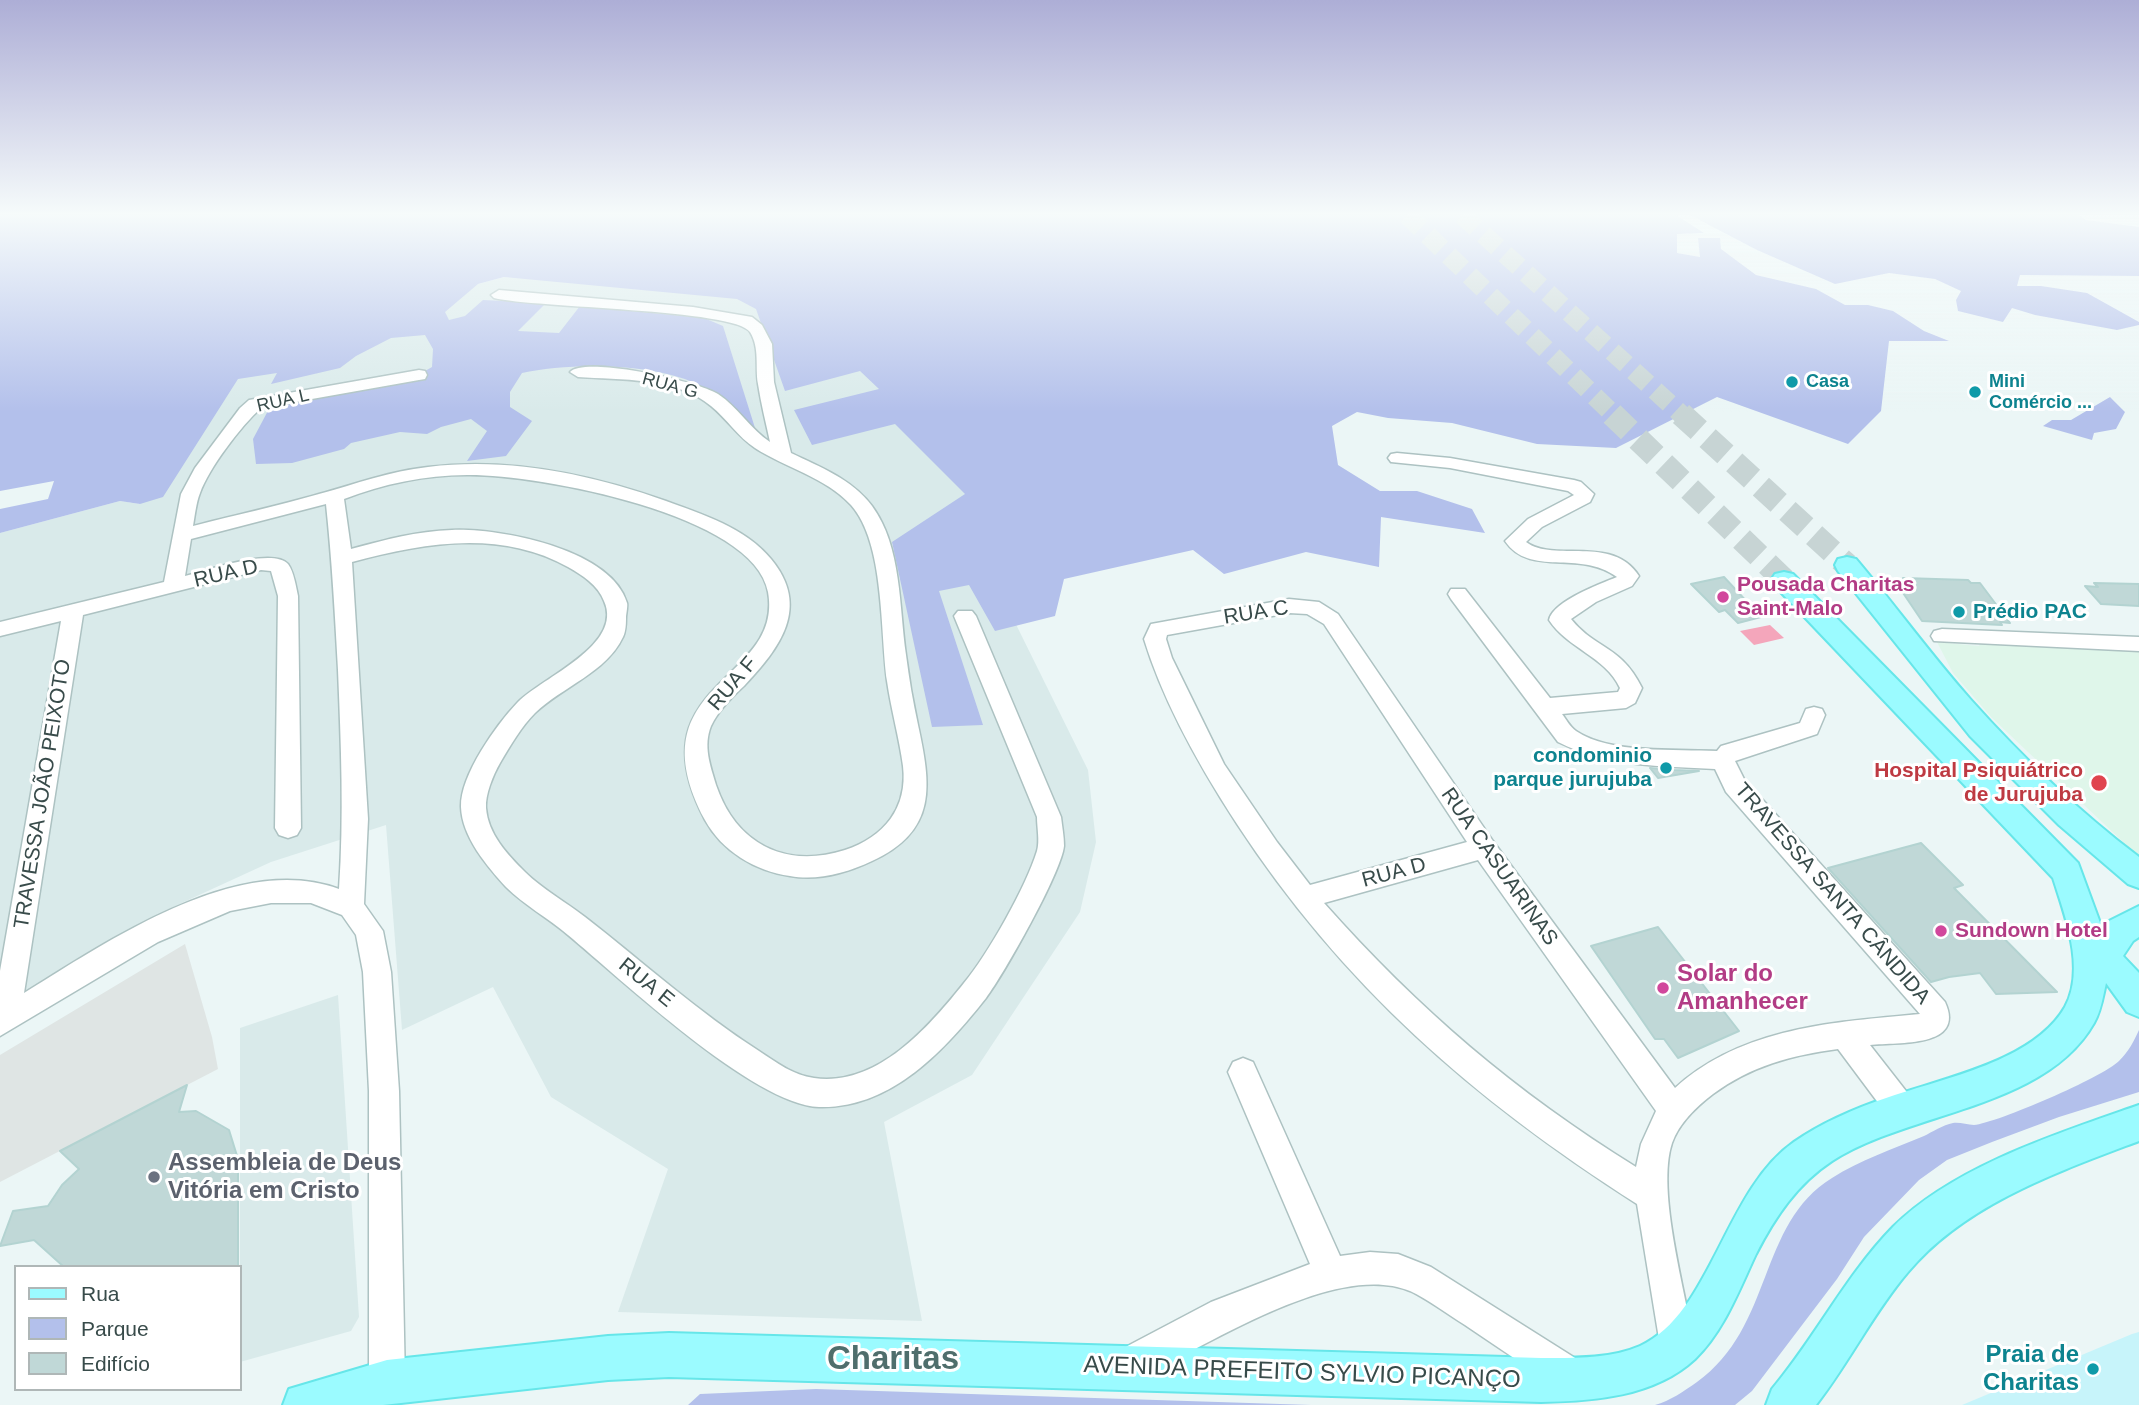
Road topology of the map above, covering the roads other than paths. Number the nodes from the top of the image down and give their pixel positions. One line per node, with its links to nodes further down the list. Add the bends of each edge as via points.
1 (499, 295): 4 (street, via 746,320 757,328 764,344 766,382)
2 (578, 372): 4 (street, RUA G, via 653,380 712,398 751,437)
3 (419, 375): 7 (street, RUA L, via 249,408 190,494)
4 (782, 455): 6 (street, RUA F, via 815,469 848,491 873,526 880,544 916,792 904,821 874,850 842,861 799,867 771,862 730,838 713,812 697,758 695,744 707,713 779,625 779,590 757,555 740,540 668,508 575,481 518,472 431,472)
5 (1397, 458): 19 (street, via 1450,463 1583,490 1583,498 1535,523 1515,541 1535,553 1599,559 1629,576 1576,604 1560,620 1576,637 1616,662 1631,688 1618,702)
6 (334, 496): 7 (street, RUA F); 8 (street)
7 (182, 535): 11 (street)
8 (342, 558): 14 (street, RUA E, via 437,536 506,539 540,548 602,581 617,604 614,635 593,660 526,708 503,737 481,772 473,806 478,830 518,882 715,1039 785,1085 816,1093 853,1091 891,1073 943,1031 981,983 1029,900 1051,848 1049,817); 26 (street, via 355,784)
9 (1847, 565): 24 (main road, via 1992,740)
10 (1784, 580): 28 (main road, via 2067,872 2099,918)
11 (173, 586): 13 (street, RUA D); 22 (street, RUA D, via 261,564 280,568 288,596)
12 (1458, 594): 19 (street)
13 (73, 611): 16 (street, RUA D); 30 (street, TRAVESSA JOÃO PEIXOTO)
14 (965, 616)
15 (1332, 619): 23 (street, RUA CASUARINAS); 25 (street, RUA C, via 1312,607 1289,606 1177,625 1156,633 1161,658 1223,783)
16 (0, 629)
17 (1942, 636): 18 (street)
18 (2139, 644)
19 (1542, 707): 21 (street, via 1566,736 1584,747)
20 (1814, 715): 21 (street, TRAVESSA SANTA CÂNDIDA, via 1809,728 1729,752)
21 (1723, 760): 31 (street, TRAVESSA SANTA CÂNDIDA, via 1735,785 1935,1011 1937,1021 1930,1026)
22 (288, 828)
23 (1484, 848): 25 (street, RUA D); 34 (street, RUA CASUARINAS)
24 (2139, 875)
25 (1303, 898): 36 (street, via 1356,961 1471,1071 1590,1158)
26 (351, 907): 30 (street, via 313,892 272,892 232,900 123,947); 41 (street, via 369,931 377,972 384,1091)
27 (2139, 919): 28 (main road, via 2121,931)
28 (2113, 957): 29 (main road); 33 (main road, AVENIDA PREFEITO SYLVIO PICANÇO, via 2113,997 2101,1025 2081,1045 2051,1062)
29 (2139, 1001)
30 (3, 1021)
31 (1844, 1035): 33 (street); 34 (street, via 1805,1039 1751,1055 1704,1082)
32 (1243, 1072): 37 (street)
33 (1902, 1110): 38 (main road, AVENIDA PREFEITO SYLVIO PICANÇO, via 1842,1135 1778,1179 1756,1211 1718,1293)
34 (1674, 1111): 36 (street, via 1661,1129 1652,1163)
35 (2139, 1123): 43 (main road, via 2020,1172 1930,1220 1887,1266)
36 (1651, 1195): 38 (street)
37 (1331, 1275): 39 (street, via 1185,1331); 40 (street, via 1367,1267 1420,1279)
38 (1677, 1345): 40 (main road, AVENIDA PREFEITO SYLVIO PICANÇO, via 1652,1365 1619,1375)
39 (1124, 1366): 40 (main road, AVENIDA PREFEITO SYLVIO PICANÇO); 41 (main road, AVENIDA PREFEITO SYLVIO PICANÇO, via 668,1355)
40 (1577, 1379)
41 (387, 1382): 42 (main road, AVENIDA PREFEITO SYLVIO PICANÇO)
42 (306, 1405)
43 (1788, 1405)

